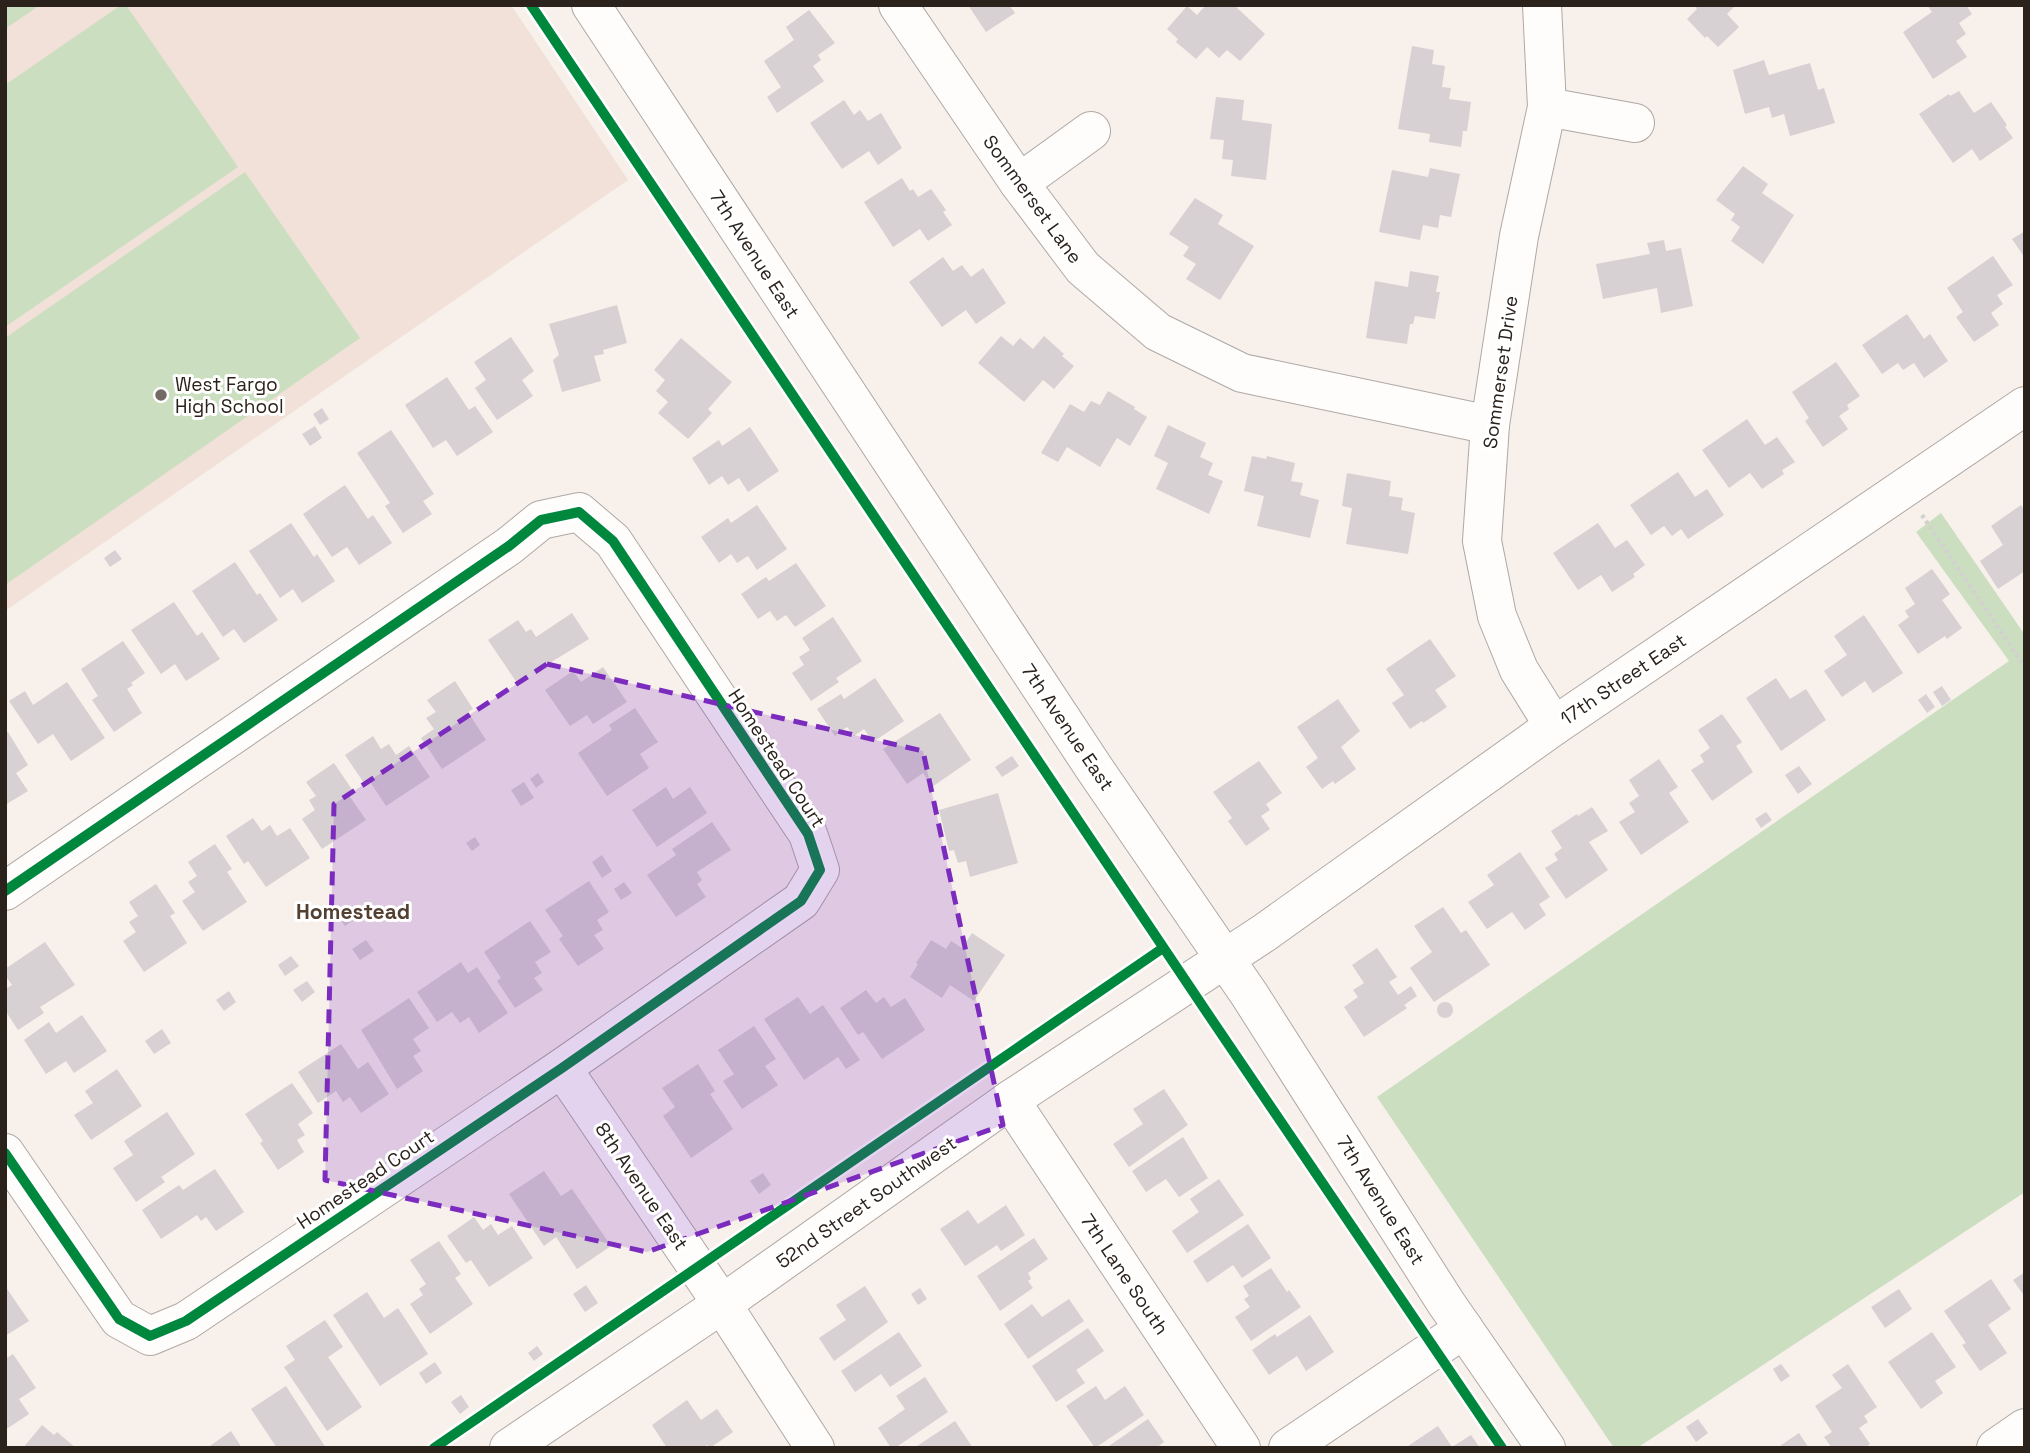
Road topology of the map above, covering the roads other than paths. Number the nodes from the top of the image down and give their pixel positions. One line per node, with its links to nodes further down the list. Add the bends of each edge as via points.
1 (591, 5): 12 (street, 7th Avenue East, via 1079,745)
2 (898, 5): 7 (street, Sommerset Lane)
3 (1542, 5): 4 (street, Sommerset Drive)
4 (1547, 107): 5 (street); 9 (street, Sommerset Drive, via 1520,236)
5 (1635, 122)
6 (1091, 131): 7 (street)
7 (1019, 183): 9 (street, Sommerset Lane, via 1083,268 1158,332 1242,373)
8 (2025, 406): 10 (street, 17th Street East)
9 (1490, 425): 10 (street, Sommerset Drive, via 1482,541 1497,616 1519,670)
10 (1554, 726): 12 (street, 17th Street East)
11 (5, 891): 13 (street, Homestead Court, via 541,520 579,512 613,541 808,834 820,870 801,901)
12 (1225, 958): 14 (street, 52nd Street Southwest); 18 (street, 7th Avenue East)
13 (562, 1068): 16 (street, Homestead Court, via 186,1321 150,1336 119,1319); 17 (street, 8th Avenue East)
14 (1010, 1100): 17 (street, 52nd Street Southwest); 22 (street, 7th Lane South)
15 (5, 1153): 16 (street, Homestead Court)
16 (16, 1194)
17 (722, 1304): 20 (street, 52nd Street Southwest); 21 (street, 8th Avenue East)
18 (1464, 1329): 23 (street); 24 (street, 7th Avenue East)
19 (2025, 1428): 25 (street)
20 (509, 1448)
21 (815, 1448)
22 (1241, 1448)
23 (1288, 1448)
24 (1546, 1448)
25 (1996, 1448)

